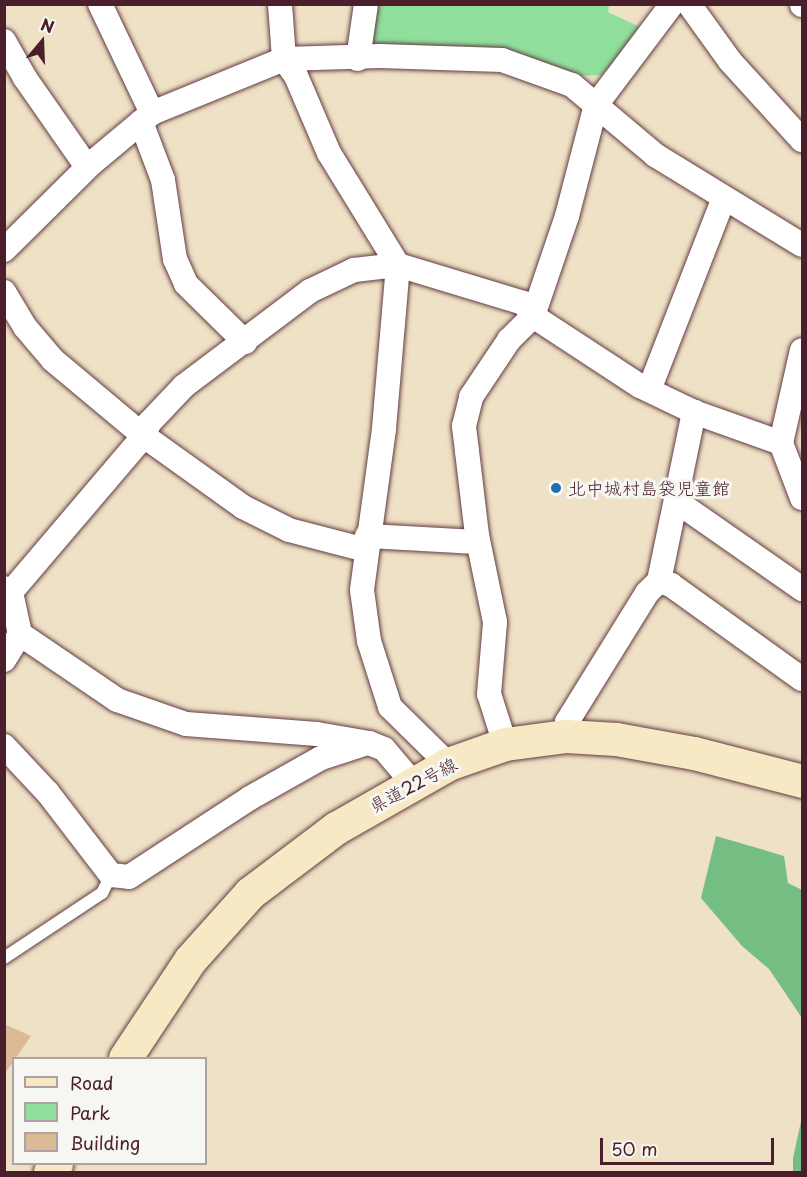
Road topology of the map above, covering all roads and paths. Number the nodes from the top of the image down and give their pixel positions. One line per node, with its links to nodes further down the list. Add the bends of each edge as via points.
1 (100, 4): 10 (street)
2 (280, 4): 7 (street)
3 (366, 4): 8 (street)
4 (672, 4): 9 (street)
5 (689, 4): 11 (street, via 729,61)
6 (4, 41): 12 (street)
7 (284, 59): 8 (street); 10 (street); 16 (street, via 296,76 329,153)
8 (358, 59): 9 (street, via 502,60 572,85)
9 (596, 105): 13 (street, via 655,154); 18 (street, via 567,216)
10 (146, 117): 12 (street); 19 (street, via 163,180 175,259 186,284)
11 (802, 140)
12 (87, 167): 15 (street)
13 (724, 198): 14 (street); 21 (street)
14 (802, 245)
15 (4, 250)
16 (398, 265): 18 (street, via 524,303); 19 (street, via 354,270 310,291); 28 (street, via 384,429)
17 (4, 292): 23 (street, via 25,327 53,360)
18 (533, 316): 21 (street); 27 (street, via 509,340 471,397 464,426)
19 (245, 342): 23 (street, via 184,386 149,423)
20 (802, 351): 24 (street)
21 (649, 390): 22 (street)
22 (694, 412): 24 (street); 26 (street)
23 (144, 436): 28 (street, via 243,507 289,530); 30 (street)
24 (781, 443): 25 (street)
25 (802, 498)
26 (676, 501): 29 (street); 31 (street)
27 (478, 542): 28 (street); 37 (street, via 495,622 489,694)
28 (367, 543): 39 (street, via 362,590 366,620 390,707)
29 (659, 581): 34 (street, via 671,585); 35 (street, via 647,593 567,722)
30 (8, 590): 32 (street)
31 (802, 590)
32 (20, 634): 33 (street); 36 (street, via 99,690 150,714 186,724 317,734)
33 (4, 660)
34 (802, 679)
35 (566, 736): 37 (main road, 県道22号線); 40 (main road, 県道22号線, via 616,739 694,753)
36 (369, 743): 41 (street, via 384,749); 42 (street, via 321,758 250,798 129,877)
37 (505, 744): 39 (main road, 県道22号線)
38 (4, 746): 42 (street, via 48,793)
39 (448, 764): 41 (main road, 県道22号線)
40 (802, 781)
41 (412, 782): 44 (main road, 県道22号線, via 336,828 250,893 190,960)
42 (111, 875): 43 (lane, via 102,893)
43 (4, 958)
44 (126, 1057)

